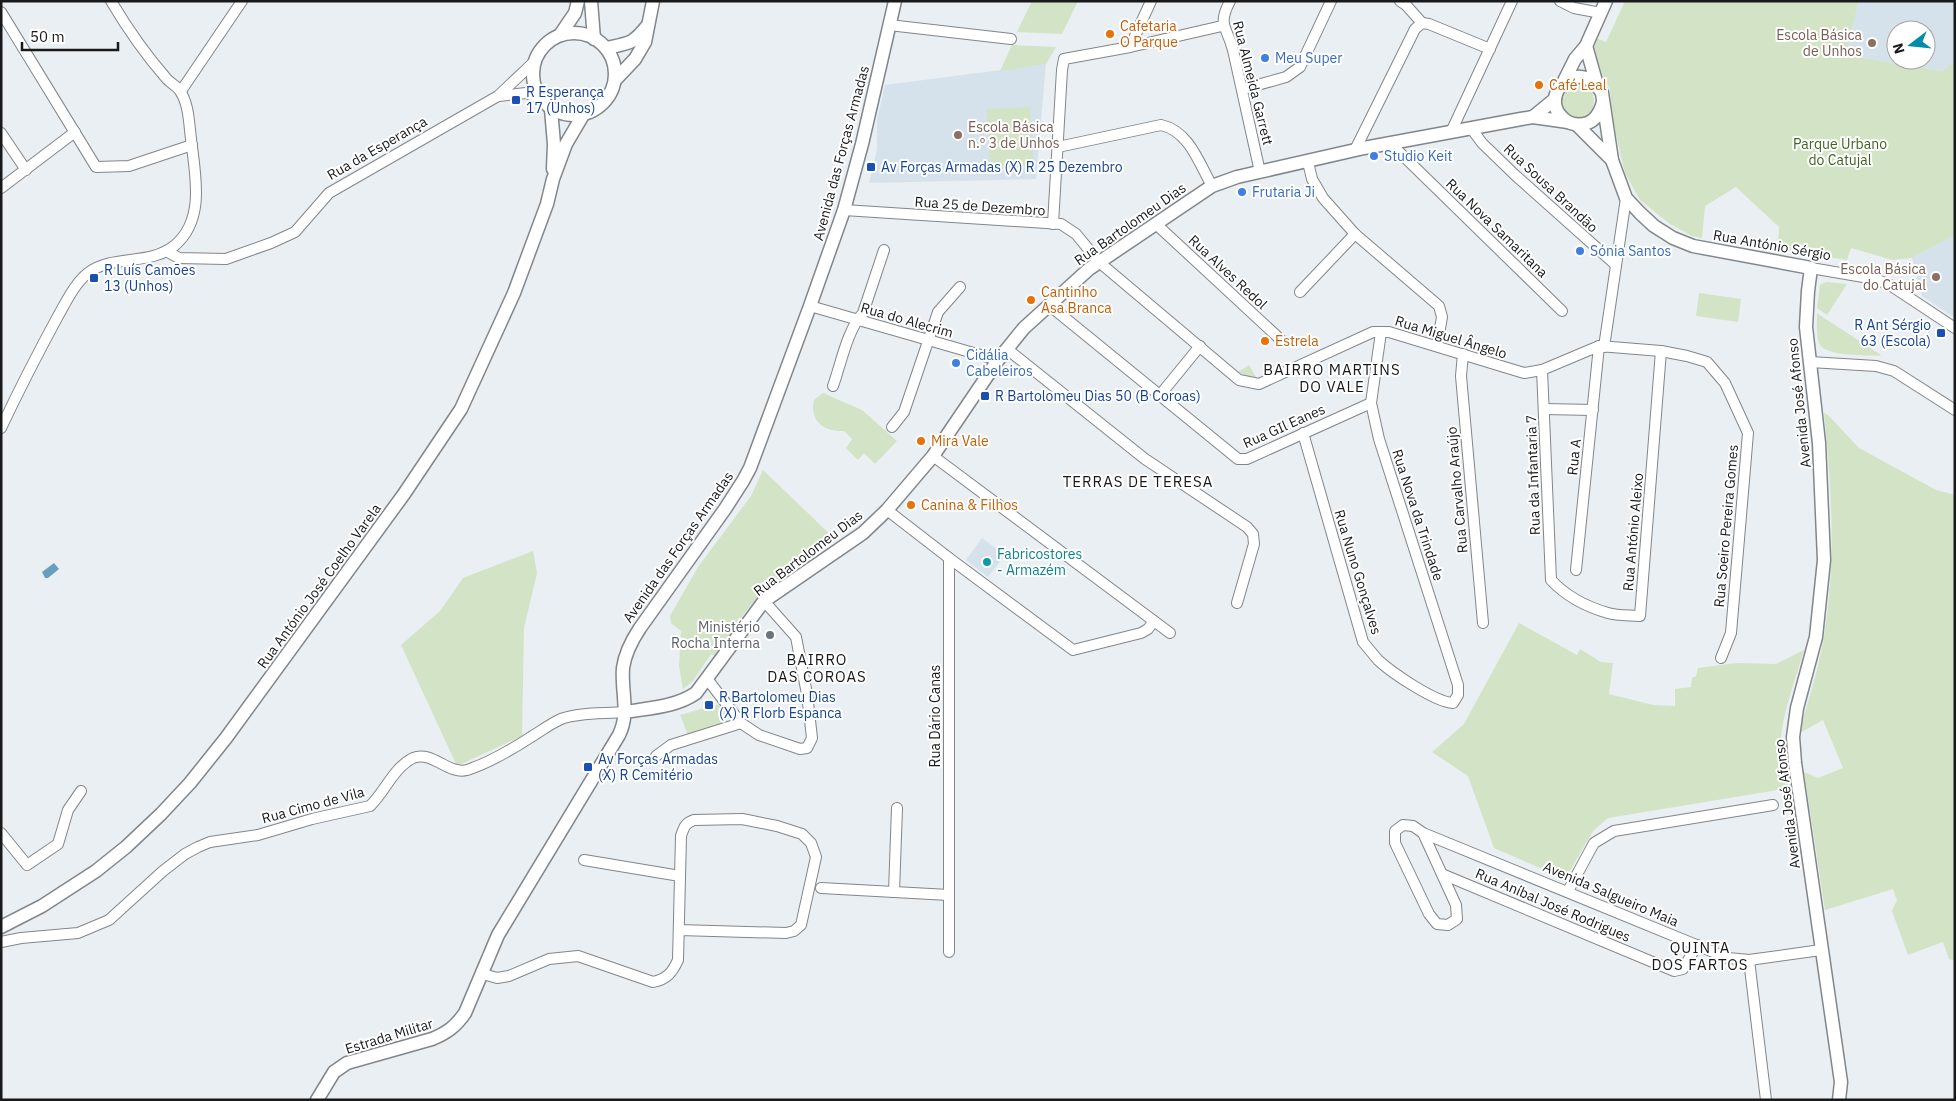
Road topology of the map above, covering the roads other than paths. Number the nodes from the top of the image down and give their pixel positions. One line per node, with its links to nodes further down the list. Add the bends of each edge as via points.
1 (111, 1): 31 (street, via 166,79)
2 (242, 1): 31 (street)
3 (578, 1): 19 (street, via 575,13)
4 (591, 1): 21 (street)
5 (653, 1): 15 (street)
6 (895, 1): 17 (street, Avenida das Forças Armadas)
7 (1151, 1): 23 (street)
8 (1230, 1): 18 (street, Rua Almeida Garrett)
9 (1330, 1): 30 (street, via 1300,67 1286,77)
10 (1400, 1): 16 (street)
11 (1512, 1): 25 (street)
12 (1560, 1): 13 (street, via 1574,8)
13 (1603, 7): 22 (street)
14 (1, 12): 41 (street)
15 (649, 23): 24 (street, via 636,40); 27 (street, via 646,42)
16 (1422, 24): 25 (street); 47 (street, via 1415,29)
17 (890, 25): 20 (street); 56 (street, Avenida das Forças Armadas)
18 (1222, 26): 23 (street); 30 (street, Rua Almeida Garrett, via 1229,36)
19 (560, 35): 21 (street, via 575,32); 26 (street, via 547,42)
20 (1011, 39)
21 (594, 40): 24 (street)
22 (1586, 46): 28 (street); 29 (street)
23 (1130, 47): 46 (street, via 1064,59)
24 (606, 48): 27 (street, via 614,63)
25 (1490, 50): 42 (street)
26 (534, 62): 32 (street); 33 (street, via 533,76)
27 (616, 80): 37 (street, via 608,98 598,108)
28 (1563, 82): 29 (street, via 1581,77); 34 (street)
29 (1597, 85): 35 (street)
30 (1243, 89): 51 (street, Rua Almeida Garrett)
31 (180, 91): 45 (street, via 188,111)
32 (498, 96): 33 (street, via 526,93); 61 (street, Rua da Esperança, via 329,192 295,232 226,259 179,258)
33 (541, 99): 36 (street)
34 (1555, 99): 38 (street, Rua Bartolomeu Dias); 39 (street, via 1561,117)
35 (1603, 102): 39 (street, via 1595,119 1587,124); 48 (street, Rua António Sérgio)
36 (552, 109): 37 (street, via 568,115); 52 (street, Rua António José Coelho Varela)
37 (583, 115): 52 (street, Rua António José Coelho Varela, via 566,144)
38 (1533, 117): 39 (street, Rua Bartolomeu Dias); 40 (street, Rua Bartolomeu Dias)
39 (1573, 124): 48 (street, Rua António Sérgio)
40 (1471, 128): 42 (street, Rua Bartolomeu Dias); 63 (street, Rua Sousa Brandão, via 1515,175)
41 (75, 132): 45 (street, via 96,166 129,166); 50 (street)
42 (1451, 132): 44 (street, Rua Bartolomeu Dias)
43 (1, 133): 50 (street)
44 (1390, 143): 47 (street, Rua Bartolomeu Dias); 69 (street, Rua Nova Samaritana)
45 (192, 145): 61 (street, via 197,193 192,218 184,234)
46 (1058, 147): 53 (street, via 1161,125 1170,127 1185,138); 57 (street)
47 (1355, 150): 49 (street, Rua Bartolomeu Dias)
48 (1612, 160): 55 (street, Rua António Sérgio)
49 (1308, 162): 51 (street, Rua Bartolomeu Dias); 59 (street, via 1323,198)
50 (26, 170): 54 (street)
51 (1260, 172): 53 (street, Rua Bartolomeu Dias)
52 (553, 179): 121 (street, Rua António José Coelho Varela, via 514,294 461,409 404,494 232,731 190,783 126,847 70,889)
53 (1212, 186): 58 (street, Rua Bartolomeu Dias)
54 (1, 188)
55 (1626, 198): 63 (street); 64 (street, Rua António Sérgio, via 1654,226 1693,246)
56 (844, 210): 57 (street, Rua 25 de Dezembro); 68 (street, Avenida das Forças Armadas)
57 (1053, 224): 62 (street, Rua 25 de Dezembro, via 1062,224 1076,234)
58 (1157, 225): 62 (street, Rua Bartolomeu Dias); 74 (street, Rua Alves Redol)
59 (1355, 234): 66 (street); 76 (street, via 1439,306 1442,317)
60 (884, 250): 70 (street, via 863,313)
61 (166, 251): 90 (street, via 148,258 96,268 64,296)
62 (1099, 262): 67 (street, Rua Bartolomeu Dias); 75 (street, Rua Miguel Ângelo)
63 (1616, 265): 77 (street)
64 (1811, 268): 71 (street, Rua António Sérgio, via 1875,279 1890,285); 82 (street, Avenida José Afonso, via 1806,327)
65 (960, 287): 73 (street, via 938,312)
66 (1300, 292)
67 (1049, 305): 78 (street, Rua Bartolomeu Dias); 85 (street, Rua GIl Eanes)
68 (810, 306): 70 (street, Rua do Alecrim); 106 (street, Avenida das Forças Armadas, via 743,481 629,647 623,668)
69 (1562, 311)
70 (856, 320): 73 (street, Rua do Alecrim); 84 (street)
71 (1955, 328)
72 (1381, 332): 75 (street, Rua Miguel Ângelo, via 1373,332 1259,384 1239,380); 76 (street, Rua Miguel Ângelo); 86 (street, Rua Nova da Trindade)
73 (928, 340): 81 (street, Rua do Alecrim); 91 (street, via 904,412)
74 (1281, 340)
75 (1200, 346): 85 (street)
76 (1437, 346): 80 (street, Rua Miguel Ângelo)
77 (1602, 346): 79 (street, Rua Soeiro Pereira Gomes); 83 (street, Rua Miguel Ângelo); 88 (street, Rua A)
78 (1006, 349): 81 (street, Rua Bartolomeu Dias); 99 (street, via 1145,459 1247,527 1253,534 1254,544)
79 (1661, 351): 97 (street, Rua António Aleixo, via 1640,616 1610,614 1587,605 1562,591); 103 (street, Rua Soeiro Pereira Gomes, via 1707,362 1725,383 1748,433 1731,633)
80 (1463, 354): 83 (street, Rua Miguel Ângelo, via 1524,373); 101 (street, Rua Carvalho Araújo, via 1461,376)
81 (998, 360): 93 (street, Rua Bartolomeu Dias)
82 (1810, 362): 89 (street, via 1876,366 1894,371); 125 (street, Avenida José Afonso, via 1819,443 1824,560 1816,637 1797,708 1793,737)
83 (1542, 370): 87 (street, Rua da Infantaria 7)
84 (833, 386)
85 (1160, 395): 92 (street, Rua GIl Eanes, via 1238,459 1247,459)
86 (1371, 402): 92 (street, Rua GIl Eanes); 105 (street, Rua Nova da Trindade, via 1379,439 1458,685)
87 (1544, 408): 88 (street); 97 (street, Rua da Infantaria 7)
88 (1593, 410): 96 (street, Rua A)
89 (1955, 410)
90 (1, 428)
91 (892, 428)
92 (1303, 433): 105 (street, Rua Nuno Gonçalves, via 1362,642 1379,661 1431,697)
93 (933, 456): 94 (street, Rua Bartolomeu Dias); 100 (street)
94 (887, 510): 95 (street); 98 (street, Rua Bartolomeu Dias, via 863,533)
95 (949, 558): 100 (street, via 1073,650 1141,633); 120 (street, Rua Dário Canas)
96 (1576, 570)
97 (1552, 580)
98 (764, 601): 104 (street, Rua Bartolomeu Dias); 107 (street, via 796,637 812,738 807,748 800,750 759,735)
99 (1237, 602)
100 (1154, 621): 102 (street)
101 (1483, 622)
102 (1170, 632)
103 (1722, 658)
104 (708, 680): 106 (street, Rua Bartolomeu Dias, via 696,693 676,704); 107 (street)
105 (1453, 703)
106 (625, 712): 123 (street, Rua Cimo de Vila, via 561,720 516,747 468,769 458,770 420,756 396,772 370,806 258,835 210,842 185,854 109,920 78,933); 128 (street, Avenida das Forças Armadas, via 618,734 498,935)
107 (741, 723): 108 (street, via 671,745)
108 (656, 756)
109 (81, 791): 112 (street, via 68,810 58,844 27,865)
110 (1773, 804): 118 (street, via 1614,831 1594,843)
111 (896, 808): 119 (street)
112 (1, 833)
113 (1423, 833): 115 (street, Avenida Salgueiro Maia); 115 (street, Avenida Salgueiro Maia, via 1413,826 1403,825 1395,831 1394,842 1429,914 1437,924 1448,925 1458,919); 118 (street, Avenida Salgueiro Maia)
114 (584, 860): 116 (street)
115 (1442, 874): 124 (street, Rua Aníbal José Rodrigues, via 1674,971 1683,969)
116 (680, 876): 122 (street); 122 (street, via 684,826 694,820 742,819 777,826 802,834 816,857 801,925 794,931)
117 (821, 888): 119 (street)
118 (1568, 891): 124 (street, Avenida Salgueiro Maia)
119 (894, 892): 120 (street)
120 (950, 894): 126 (street, Rua Dário Canas)
121 (1, 927)
122 (679, 930): 128 (street, via 678,960 673,972 664,980 654,982 578,956 549,959 509,976 496,978)
123 (1, 942)
124 (1698, 945): 127 (street, Avenida Salgueiro Maia, via 1728,958)
125 (1821, 950): 127 (street, Avenida Salgueiro Maia); 131 (street, Avenida José Afonso, via 1840,1074)
126 (949, 952)
127 (1749, 960): 130 (street)
128 (483, 974): 129 (street, Estrada Militar, via 465,1013 452,1029 432,1039 347,1063 334,1072)
129 (317, 1100)
130 (1766, 1100)
131 (1839, 1100)

